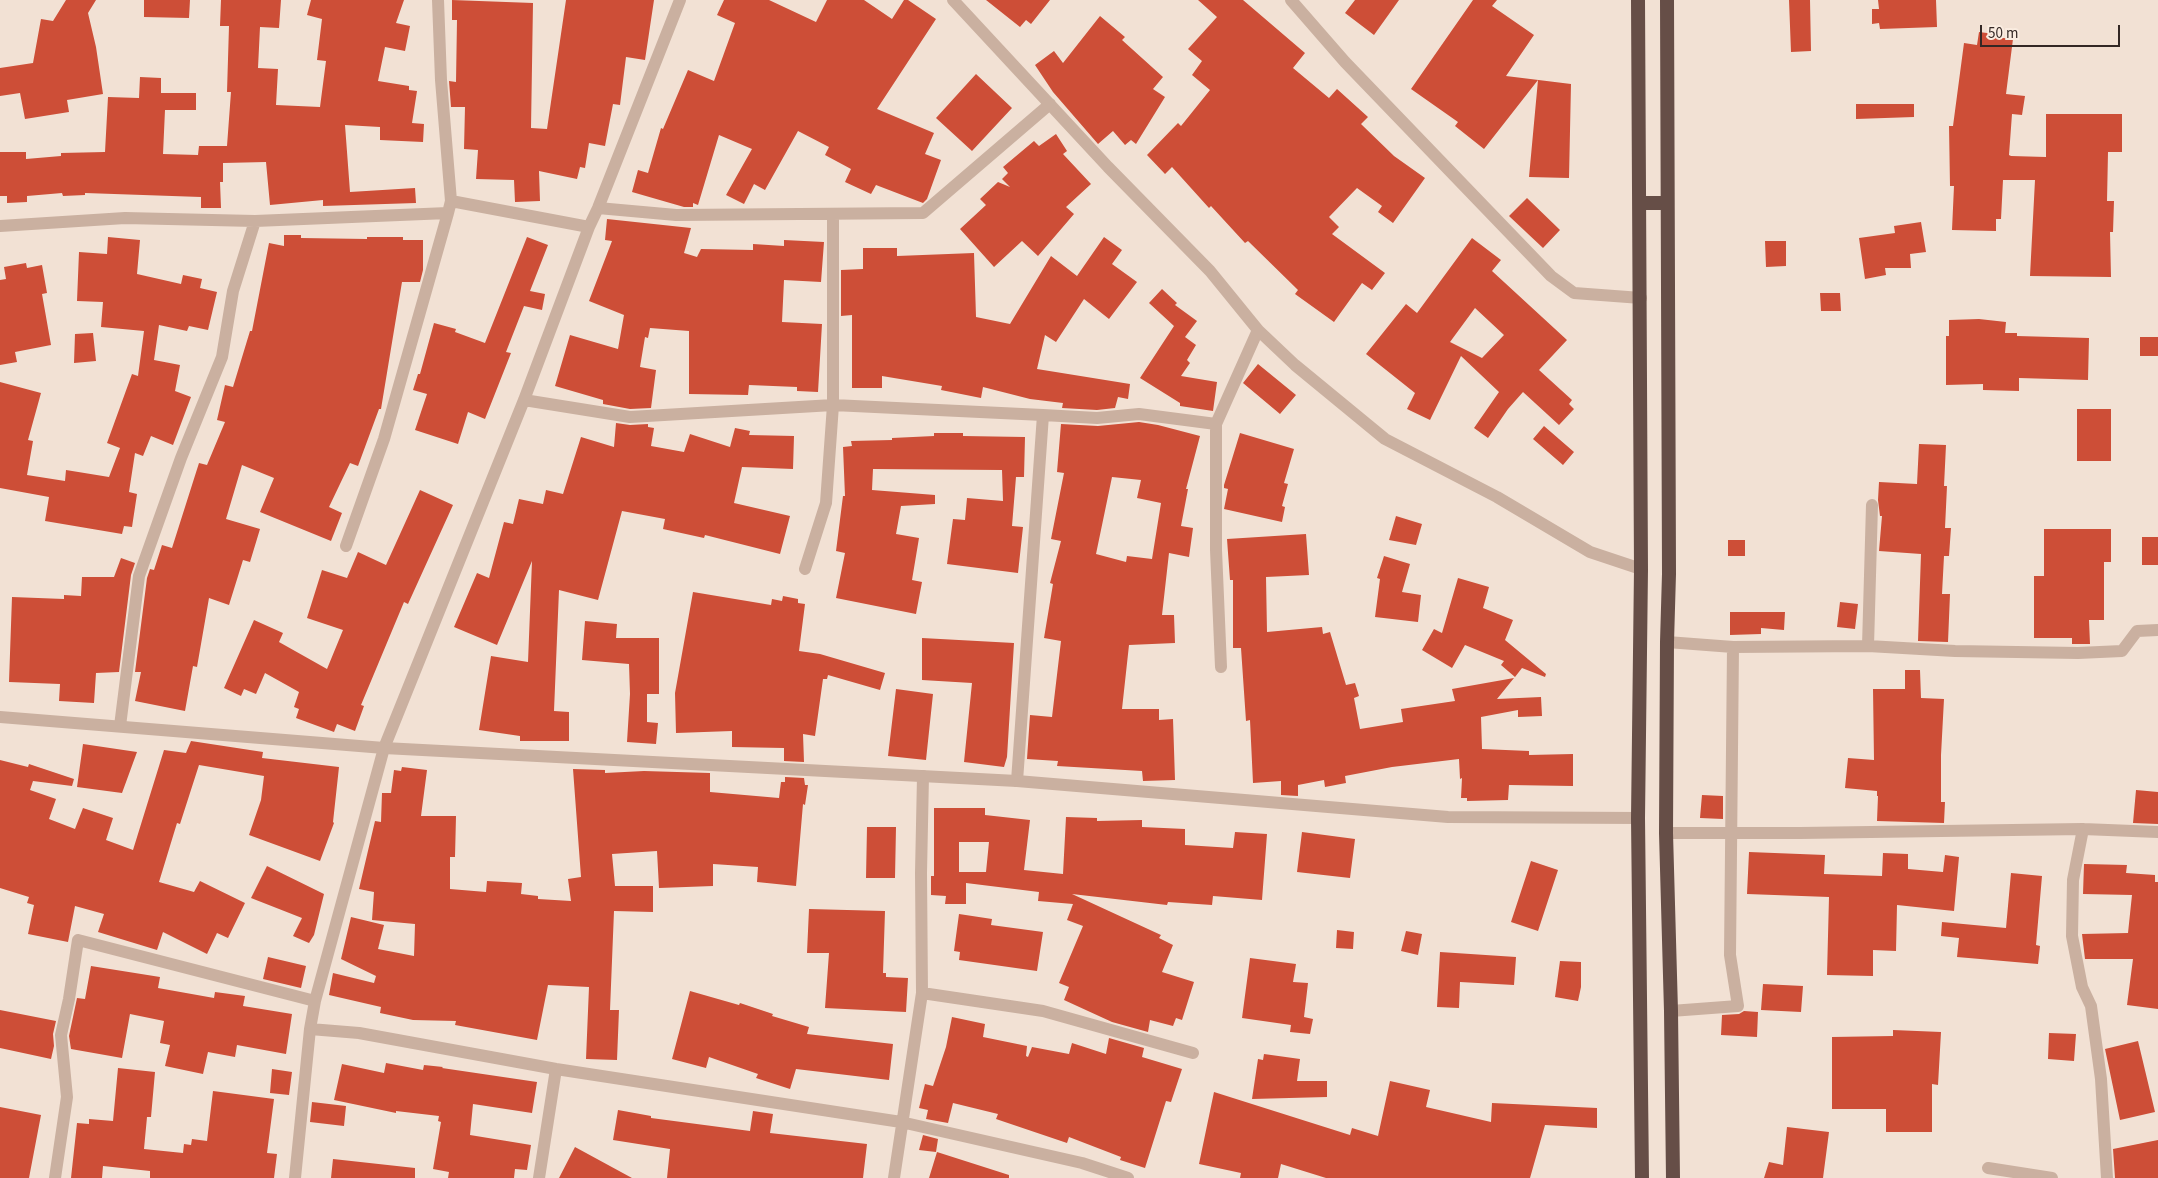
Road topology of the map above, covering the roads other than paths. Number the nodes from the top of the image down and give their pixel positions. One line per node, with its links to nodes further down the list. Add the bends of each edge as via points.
1 (438, 0): 10 (street)
2 (680, 0): 11 (street)
3 (953, 0): 7 (street)
4 (1291, 0): 16 (street, via 1345,62 1551,276 1574,293)
5 (1638, 0): 8 (highway)
6 (1667, 0): 9 (highway)
7 (1050, 104): 12 (street, via 923,213); 17 (street, via 1210,271)
8 (1641, 203): 9 (highway); 16 (highway)
9 (1666, 203): 27 (highway)
10 (449, 207): 13 (street); 15 (street); 23 (street, via 384,439)
11 (598, 208): 12 (street, via 676,215); 15 (street)
12 (833, 214): 19 (street)
13 (255, 221): 14 (street, via 125,218); 32 (street, via 233,291 222,357 181,458 139,576)
14 (0, 226)
15 (588, 227): 18 (street)
16 (1640, 298): 25 (highway)
17 (1258, 330): 21 (street); 25 (street, via 1385,439 1590,552)
18 (524, 400): 19 (street, via 630,417); 33 (street)
19 (833, 405): 20 (street); 24 (street, via 826,503)
20 (1043, 415): 21 (street, via 1097,418 1139,414); 35 (street)
21 (1216, 424): 30 (street, via 1216,550)
22 (1872, 505): 28 (street)
23 (346, 546)
24 (805, 569)
25 (1641, 569): 36 (highway)
26 (2158, 630): 28 (street, via 2137,631 2122,651 2008,652)
27 (1667, 642): 29 (street); 40 (highway)
28 (1868, 646): 29 (street)
29 (1733, 647): 38 (street)
30 (1221, 668)
31 (0, 717): 32 (street)
32 (120, 726): 33 (street)
33 (384, 748): 34 (street); 42 (street)
34 (923, 776): 35 (street); 41 (street)
35 (1018, 781): 36 (street, via 1448,817)
36 (1638, 818): 54 (highway)
37 (2083, 830): 38 (street); 39 (street); 57 (street, via 2073,880 2072,936 2082,987 2091,1006 2101,1079)
38 (1732, 832): 40 (street); 43 (street, via 1730,955 1738,1006)
39 (2158, 832)
40 (1666, 833): 43 (highway)
41 (922, 993): 45 (street, via 1043,1011); 47 (street)
42 (315, 1001): 44 (street); 49 (street, via 78,940 61,1035 67,1097)
43 (1671, 1011): 55 (highway)
44 (310, 1029): 46 (street, via 359,1033); 50 (street)
45 (1193, 1053)
46 (556, 1069): 47 (street); 51 (street)
47 (901, 1122): 52 (street); 53 (street, via 1082,1163)
48 (1988, 1168): 56 (street)
49 (56, 1178)
50 (295, 1178)
51 (539, 1178)
52 (894, 1178)
53 (1128, 1178)
54 (1642, 1178)
55 (1673, 1178)
56 (2052, 1178)
57 (2107, 1178)

